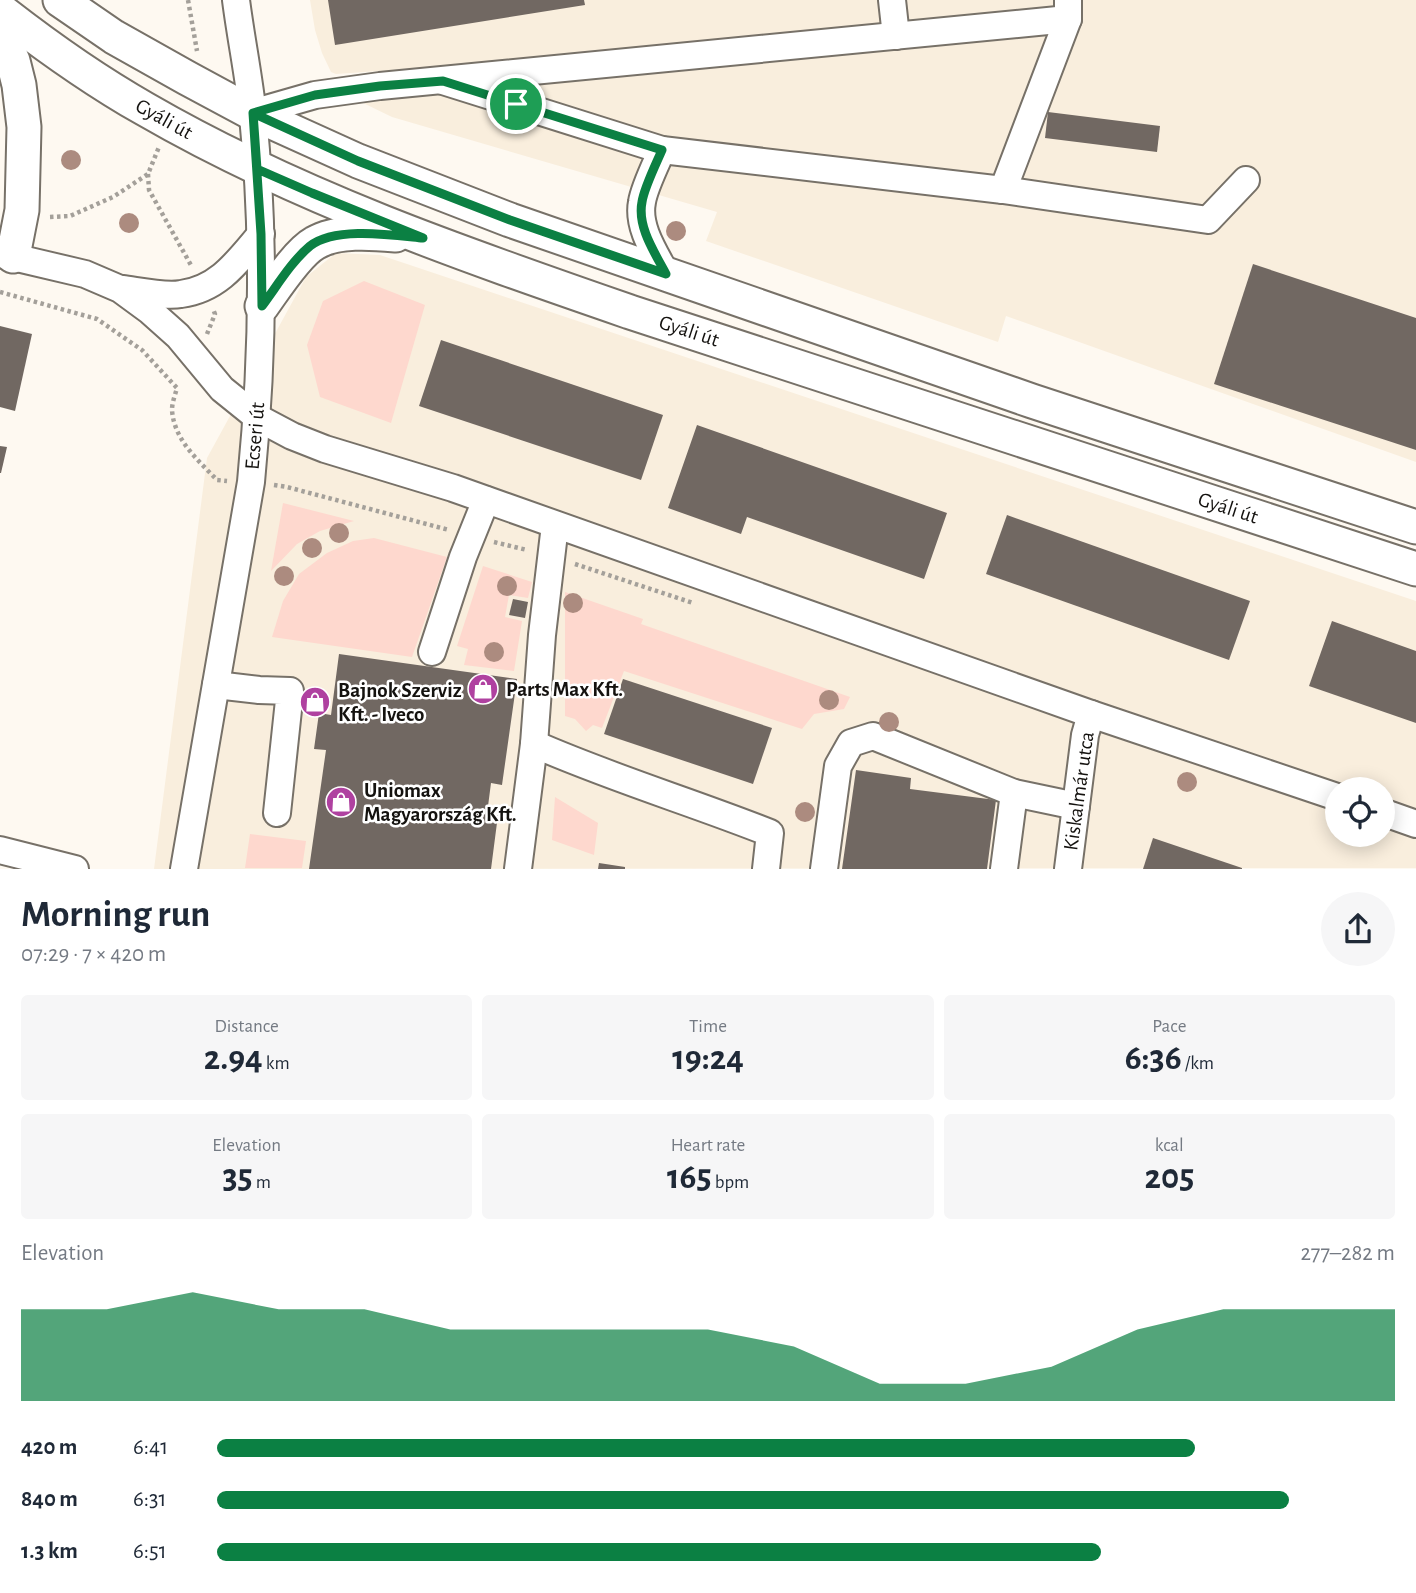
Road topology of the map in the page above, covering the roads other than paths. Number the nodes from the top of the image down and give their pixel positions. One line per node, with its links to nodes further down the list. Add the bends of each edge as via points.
1 (60, 0): 9 (main road, Gyáli út)
2 (75, 0): 9 (main road)
3 (236, 0): 11 (street, Ecseri út)
4 (892, 0): 8 (street)
5 (1068, 9): 8 (street); 15 (street)
6 (0, 10): 13 (main road, Gyáli út, via 144,109)
7 (0, 32): 18 (main road, via 13,61 24,127 21,219)
8 (896, 36): 10 (street)
9 (114, 37): 11 (main road, Gyáli út)
10 (443, 81): 11 (street, via 315,95); 12 (street)
11 (253, 113): 13 (street, Ecseri út); 19 (main road, Gyáli út, via 358,161)
12 (662, 150): 15 (street); 19 (street, via 641,202 648,239)
13 (257, 169): 16 (street, Ecseri út); 17 (main road, Gyáli út)
14 (1246, 180): 15 (street, via 1208,220)
15 (1003, 190)
16 (261, 234): 20 (street, via 232,268 204,288 179,295); 21 (street, Ecseri út)
17 (423, 238): 21 (main road, via 369,233 328,237 300,256); 26 (main road, Gyáli út, via 630,312)
18 (6, 255): 20 (street, via 85,274)
19 (666, 274): 25 (main road, Gyáli út)
20 (120, 289): 22 (street, via 178,336 222,389)
21 (262, 306): 22 (street, Ecseri út)
22 (258, 418): 23 (street, via 326,449); 28 (street, Ecseri út)
23 (486, 500): 24 (street); 27 (street)
24 (555, 525): 29 (street); 30 (street)
25 (1416, 527)
26 (1416, 569)
27 (432, 652)
28 (216, 685): 34 (street, via 290,691); 39 (street, Ecseri út)
29 (1091, 714): 32 (street); 33 (street, Kiskalmár utca)
30 (534, 744): 40 (street); 41 (street, via 771,833)
31 (1014, 793): 33 (street); 42 (street, via 873,736 851,743 838,766); 43 (street)
32 (1325, 793)
33 (1076, 806): 44 (street, Kiskalmár utca)
34 (277, 813)
35 (1395, 817): 36 (street)
36 (1416, 824)
37 (0, 850): 38 (street)
38 (75, 869)
39 (184, 869)
40 (518, 869)
41 (765, 869)
42 (824, 869)
43 (1004, 869)
44 (1068, 869)

